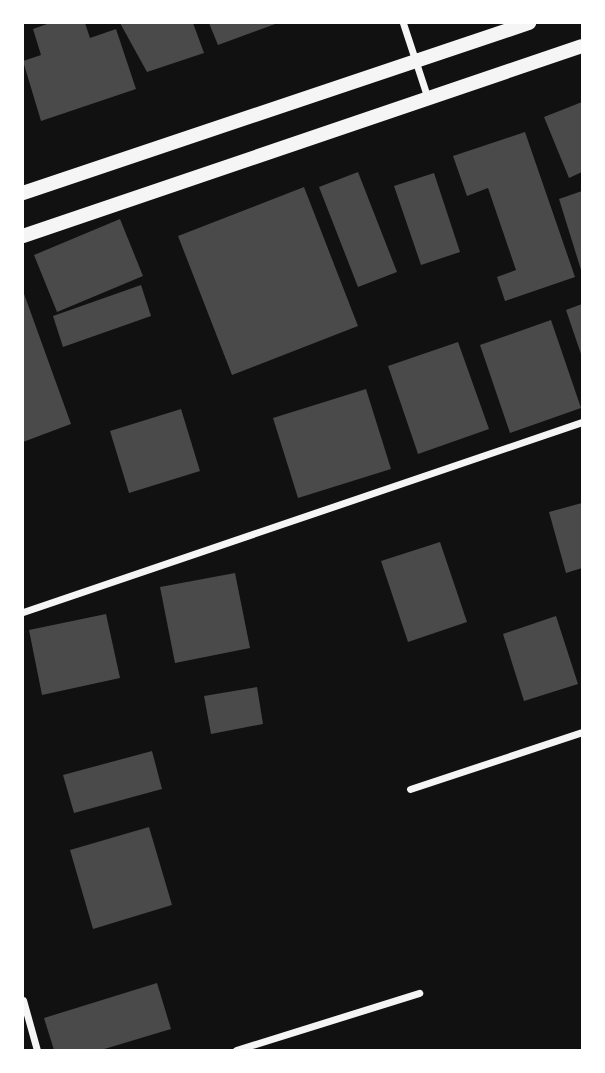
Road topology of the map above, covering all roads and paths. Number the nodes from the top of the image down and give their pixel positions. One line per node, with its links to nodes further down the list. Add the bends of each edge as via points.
1 (403, 23): 4 (street)
2 (529, 23): 4 (main road)
3 (582, 46): 5 (main road)
4 (415, 60): 5 (street); 6 (main road)
5 (428, 99): 7 (main road)
6 (23, 193)
7 (23, 236)
8 (582, 422): 9 (street)
9 (23, 612)
10 (582, 732): 11 (street)
11 (410, 789)
12 (419, 993): 15 (street)
13 (23, 1000): 14 (street)
14 (37, 1050)
15 (236, 1050)

